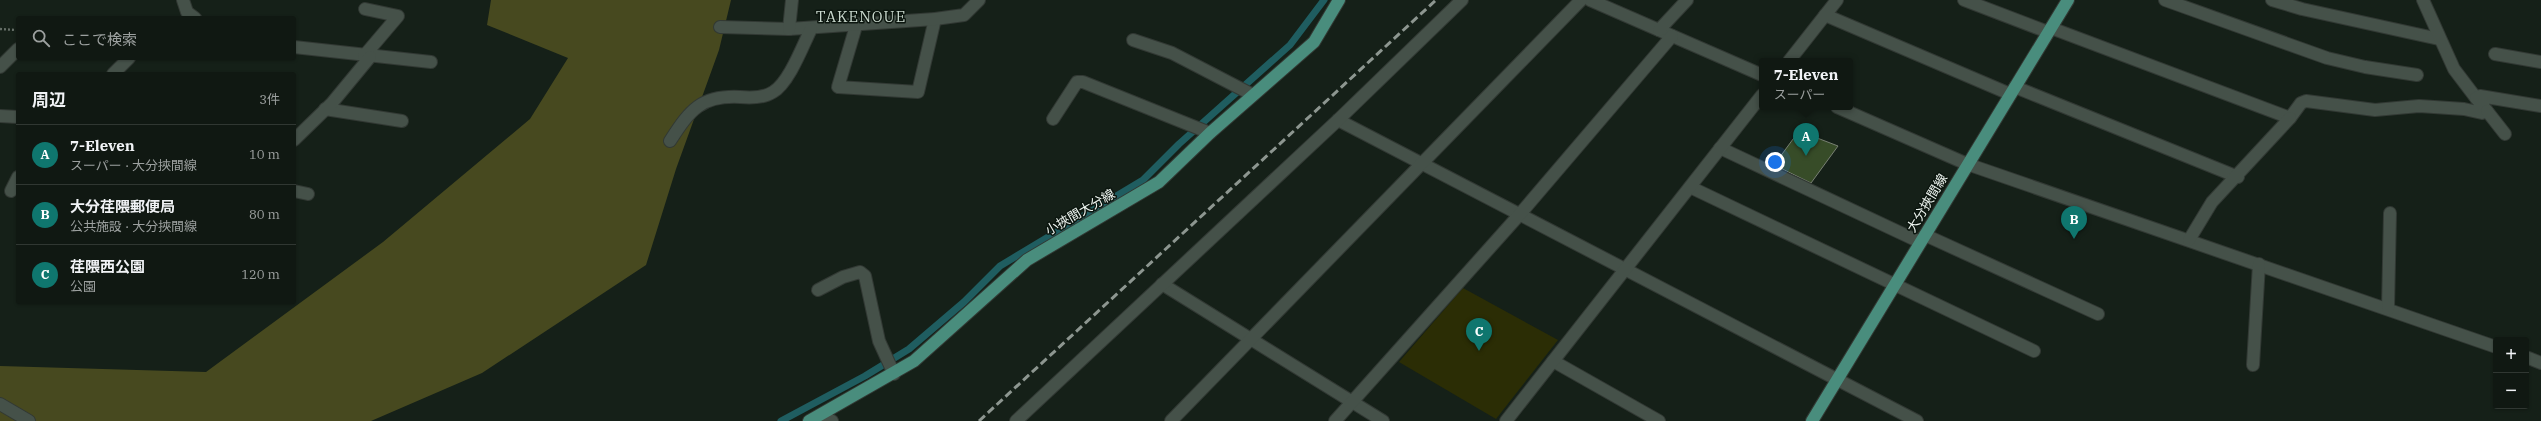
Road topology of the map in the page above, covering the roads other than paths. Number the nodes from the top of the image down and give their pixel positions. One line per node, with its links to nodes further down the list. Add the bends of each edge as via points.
1 (183, 0): 17 (street)
2 (792, 0): 21 (street)
3 (980, 0): 18 (street, via 964,15)
4 (1339, 0): 41 (main road, 小挾間大分線, via 1314,42)
5 (1462, 0): 52 (street)
6 (1581, 0): 59 (street)
7 (1590, 0): 23 (street)
8 (1687, 0): 23 (street)
9 (1837, 0): 16 (street)
10 (1964, 0): 24 (street)
11 (2068, 0): 24 (main road, 大分挾間線)
12 (2165, 0): 39 (street, via 2327,58)
13 (2272, 0): 26 (street)
14 (2423, 0): 26 (street)
15 (365, 9): 31 (street, via 398,16)
16 (1825, 15): 32 (street); 40 (street)
17 (188, 16)
18 (935, 19): 19 (street); 19 (street, via 918,92 838,87)
19 (856, 26): 22 (street)
20 (720, 27): 21 (street)
21 (789, 29): 22 (street)
22 (811, 29): 57 (street, via 777,91 760,97 726,97 704,101 685,118)
23 (1659, 30): 25 (street)
24 (2049, 30): 40 (main road, 大分挾間線); 50 (street, via 2161,68)
25 (1672, 36): 38 (street); 68 (street)
26 (2439, 39): 42 (street, via 2454,69)
27 (1133, 40): 41 (street, via 1172,53)
28 (296, 47): 31 (street)
29 (16, 51): 36 (street)
30 (2495, 54): 35 (street)
31 (367, 56): 34 (street); 45 (street)
32 (1791, 58)
33 (127, 60): 37 (street)
34 (431, 62)
35 (2541, 62)
36 (0, 67)
37 (115, 72)
38 (1759, 74)
39 (2417, 75)
40 (2013, 90): 60 (main road, 大分挾間線); 61 (street)
41 (1253, 95): 54 (main road, 小挾間大分線)
42 (2476, 98): 44 (street, via 2480,96); 47 (street)
43 (1759, 99): 58 (street)
44 (2541, 106)
45 (325, 109): 53 (street); 56 (street)
46 (1844, 110): 60 (street)
47 (2487, 111): 50 (street, via 2482,113 2420,106 2375,110 2306,101 2301,103); 55 (street)
48 (0, 116): 49 (street)
49 (16, 117)
50 (2290, 118): 61 (street)
51 (1053, 119): 54 (street, via 1077,82 1083,82)
52 (1338, 120): 59 (street); 73 (street)
53 (402, 121)
54 (1210, 133): 85 (main road, 小挾間大分線, via 1159,182 1027,260 933,345)
55 (2505, 134)
56 (296, 138)
57 (670, 141)
58 (1720, 148): 63 (street); 69 (street)
59 (1423, 164): 68 (street); 78 (street)
60 (1967, 164): 69 (main road, 大分挾間線); 70 (street)
61 (2238, 177): 70 (street, via 2212,202)
62 (16, 181): 64 (street)
63 (1690, 187): 72 (street); 74 (street)
64 (11, 191)
65 (296, 191): 66 (street)
66 (308, 194)
67 (2390, 213): 76 (street)
68 (1520, 214): 72 (street); 87 (street)
69 (1923, 239): 74 (main road, 大分挾間線); 77 (street)
70 (2189, 240): 71 (street)
71 (2259, 264): 76 (street); 84 (street)
72 (1626, 269): 82 (street); 86 (street)
73 (1162, 284): 78 (street); 91 (street)
74 (1894, 285): 80 (street); 86 (main road, 大分挾間線)
75 (818, 290): 85 (street, via 831,285 844,275 860,272 865,276 879,341)
76 (2388, 309): 79 (street)
77 (2098, 314)
78 (1251, 339): 87 (street); 92 (street)
79 (2493, 346)
80 (2034, 351)
81 (2529, 358): 83 (street)
82 (1553, 362): 95 (street); 96 (street)
83 (2541, 363)
84 (2253, 365)
85 (894, 374): 89 (main road, 小挾間大分線)
86 (1837, 379): 97 (main road, 大分挾間線); 98 (street)
87 (1352, 402): 93 (street); 94 (street)
88 (0, 404): 90 (street)
89 (820, 419)
90 (29, 421)
91 (1016, 421)
92 (1171, 421)
93 (1335, 421)
94 (1383, 421)
95 (1506, 421)
96 (1659, 421)
97 (1812, 421)
98 (1916, 421)

